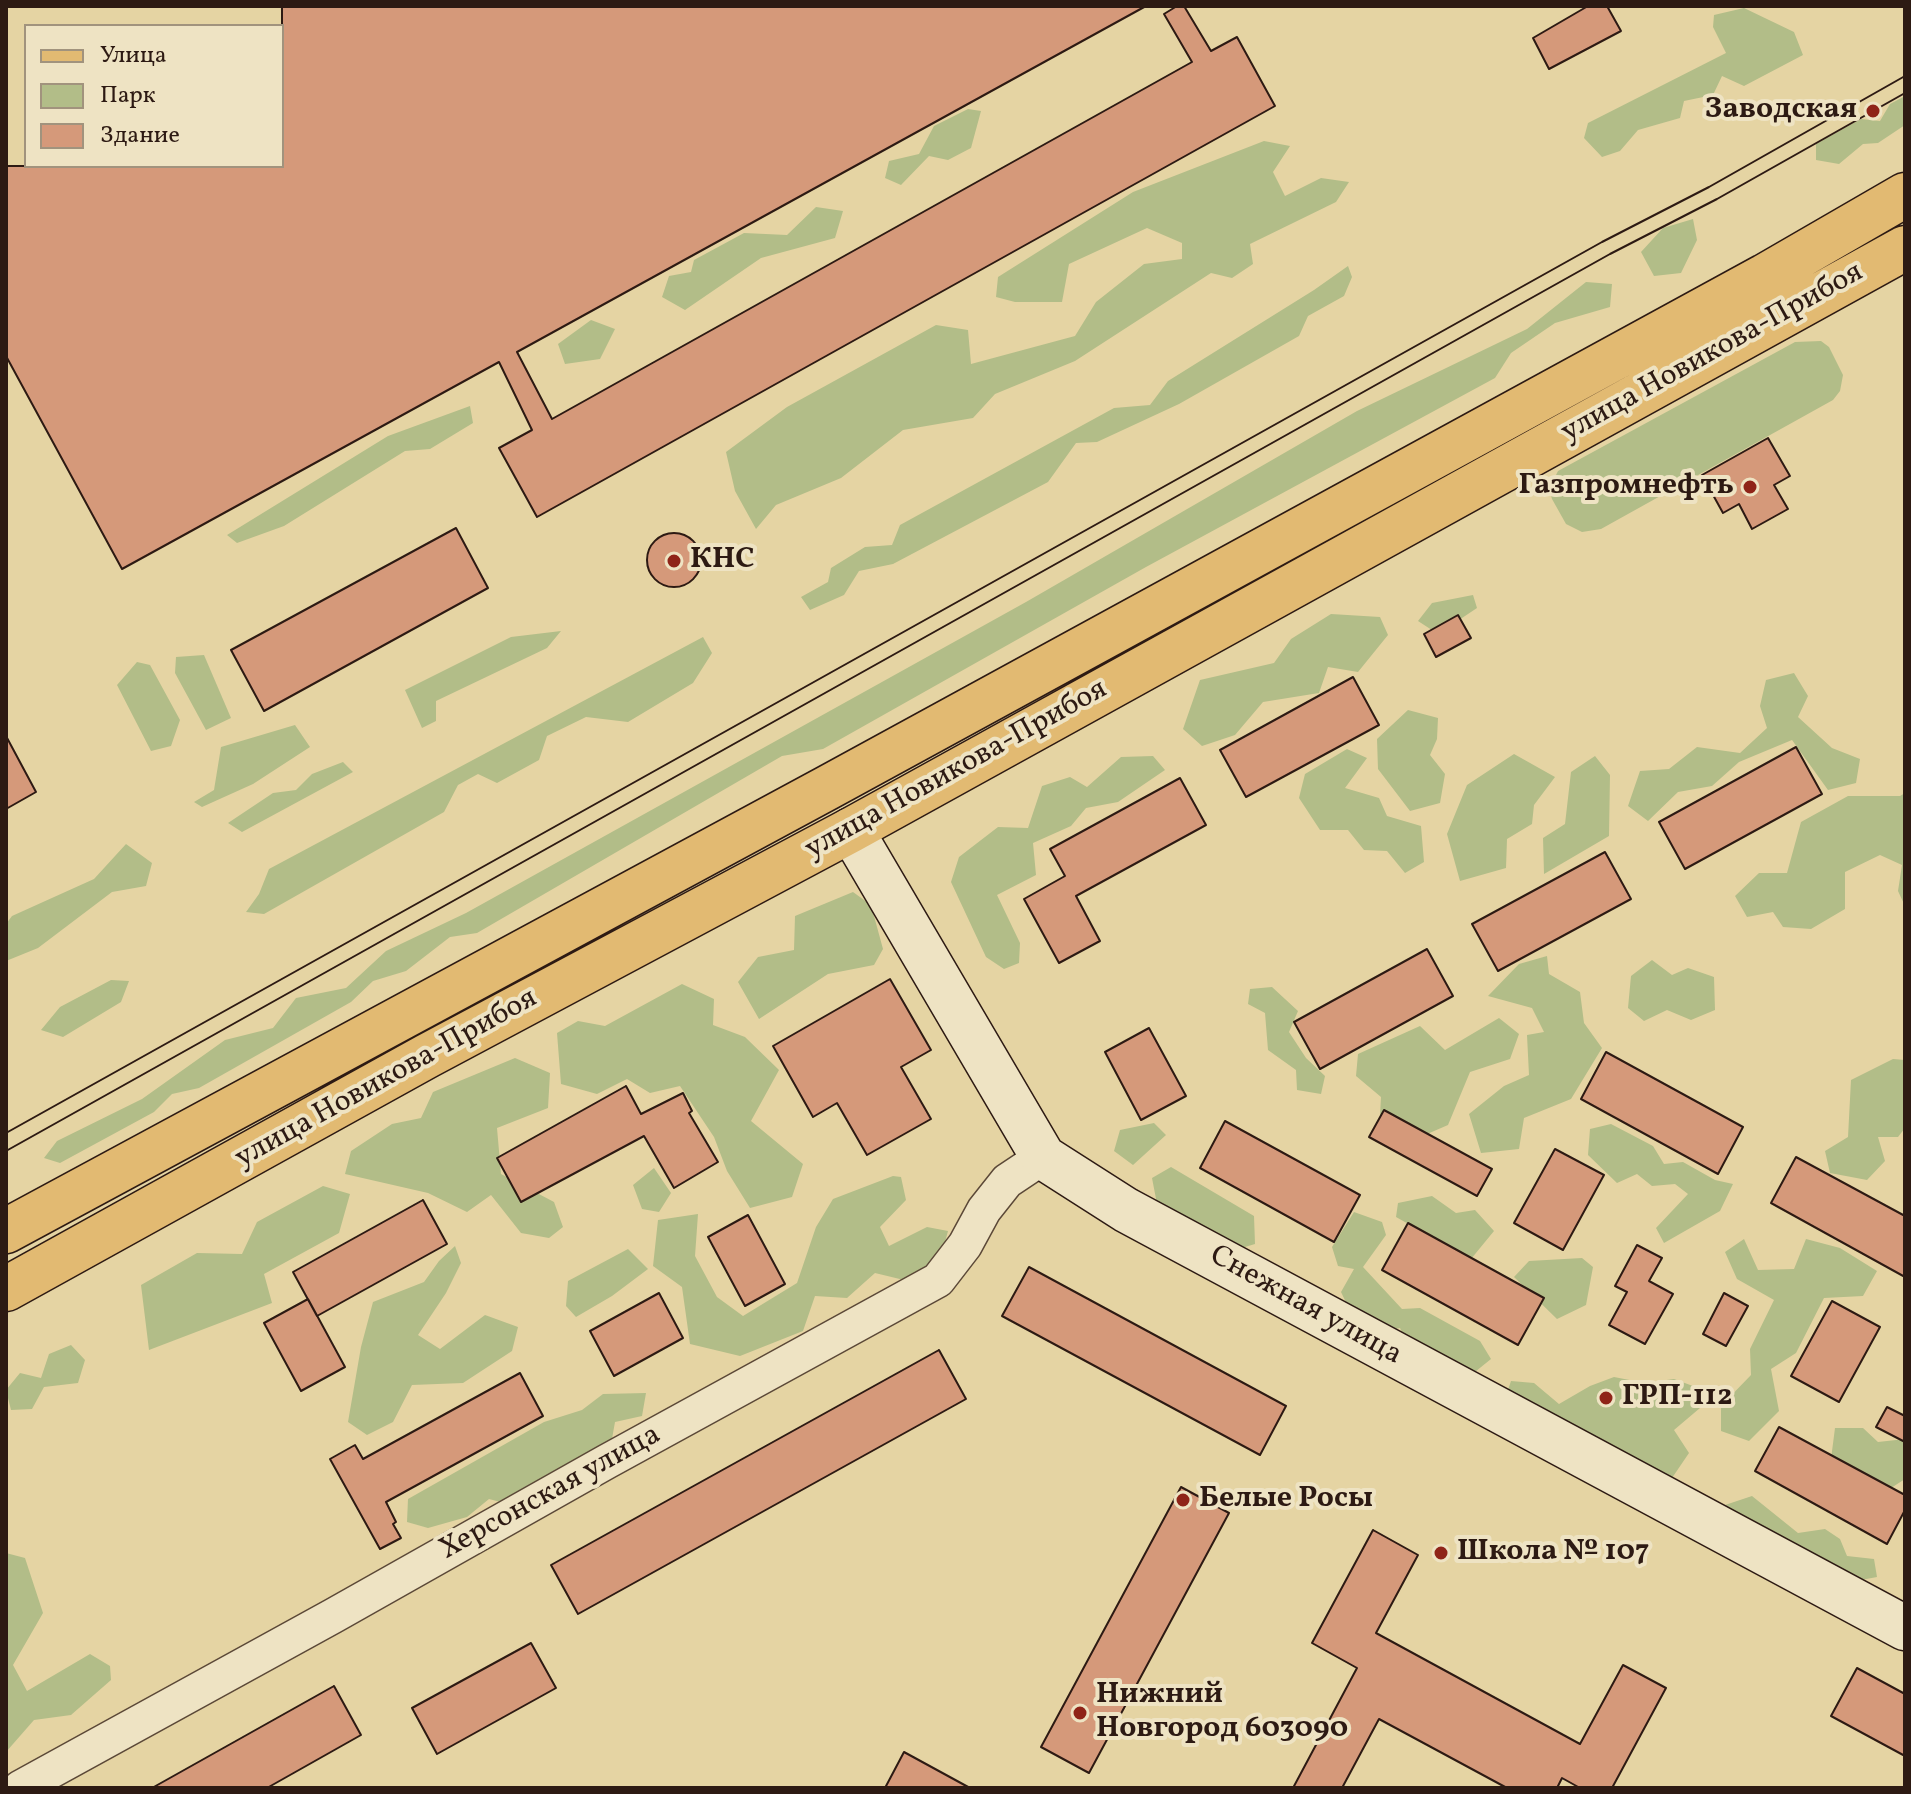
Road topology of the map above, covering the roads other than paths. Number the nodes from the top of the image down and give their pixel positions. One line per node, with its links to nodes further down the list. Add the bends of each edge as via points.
1 (1905, 195): 5 (main road, улица Новикова-Прибоя, via 855,773)
2 (1905, 248): 3 (main road, улица Новикова-Прибоя)
3 (851, 830): 4 (street, Снежная улица); 6 (main road, улица Новикова-Прибоя)
4 (1043, 1157): 7 (street, Снежная улица, via 1126,1210); 8 (street, Херсонская улица, via 1007,1181 938,1280)
5 (6, 1231)
6 (6, 1289)
7 (1905, 1628)
8 (20, 1788)

